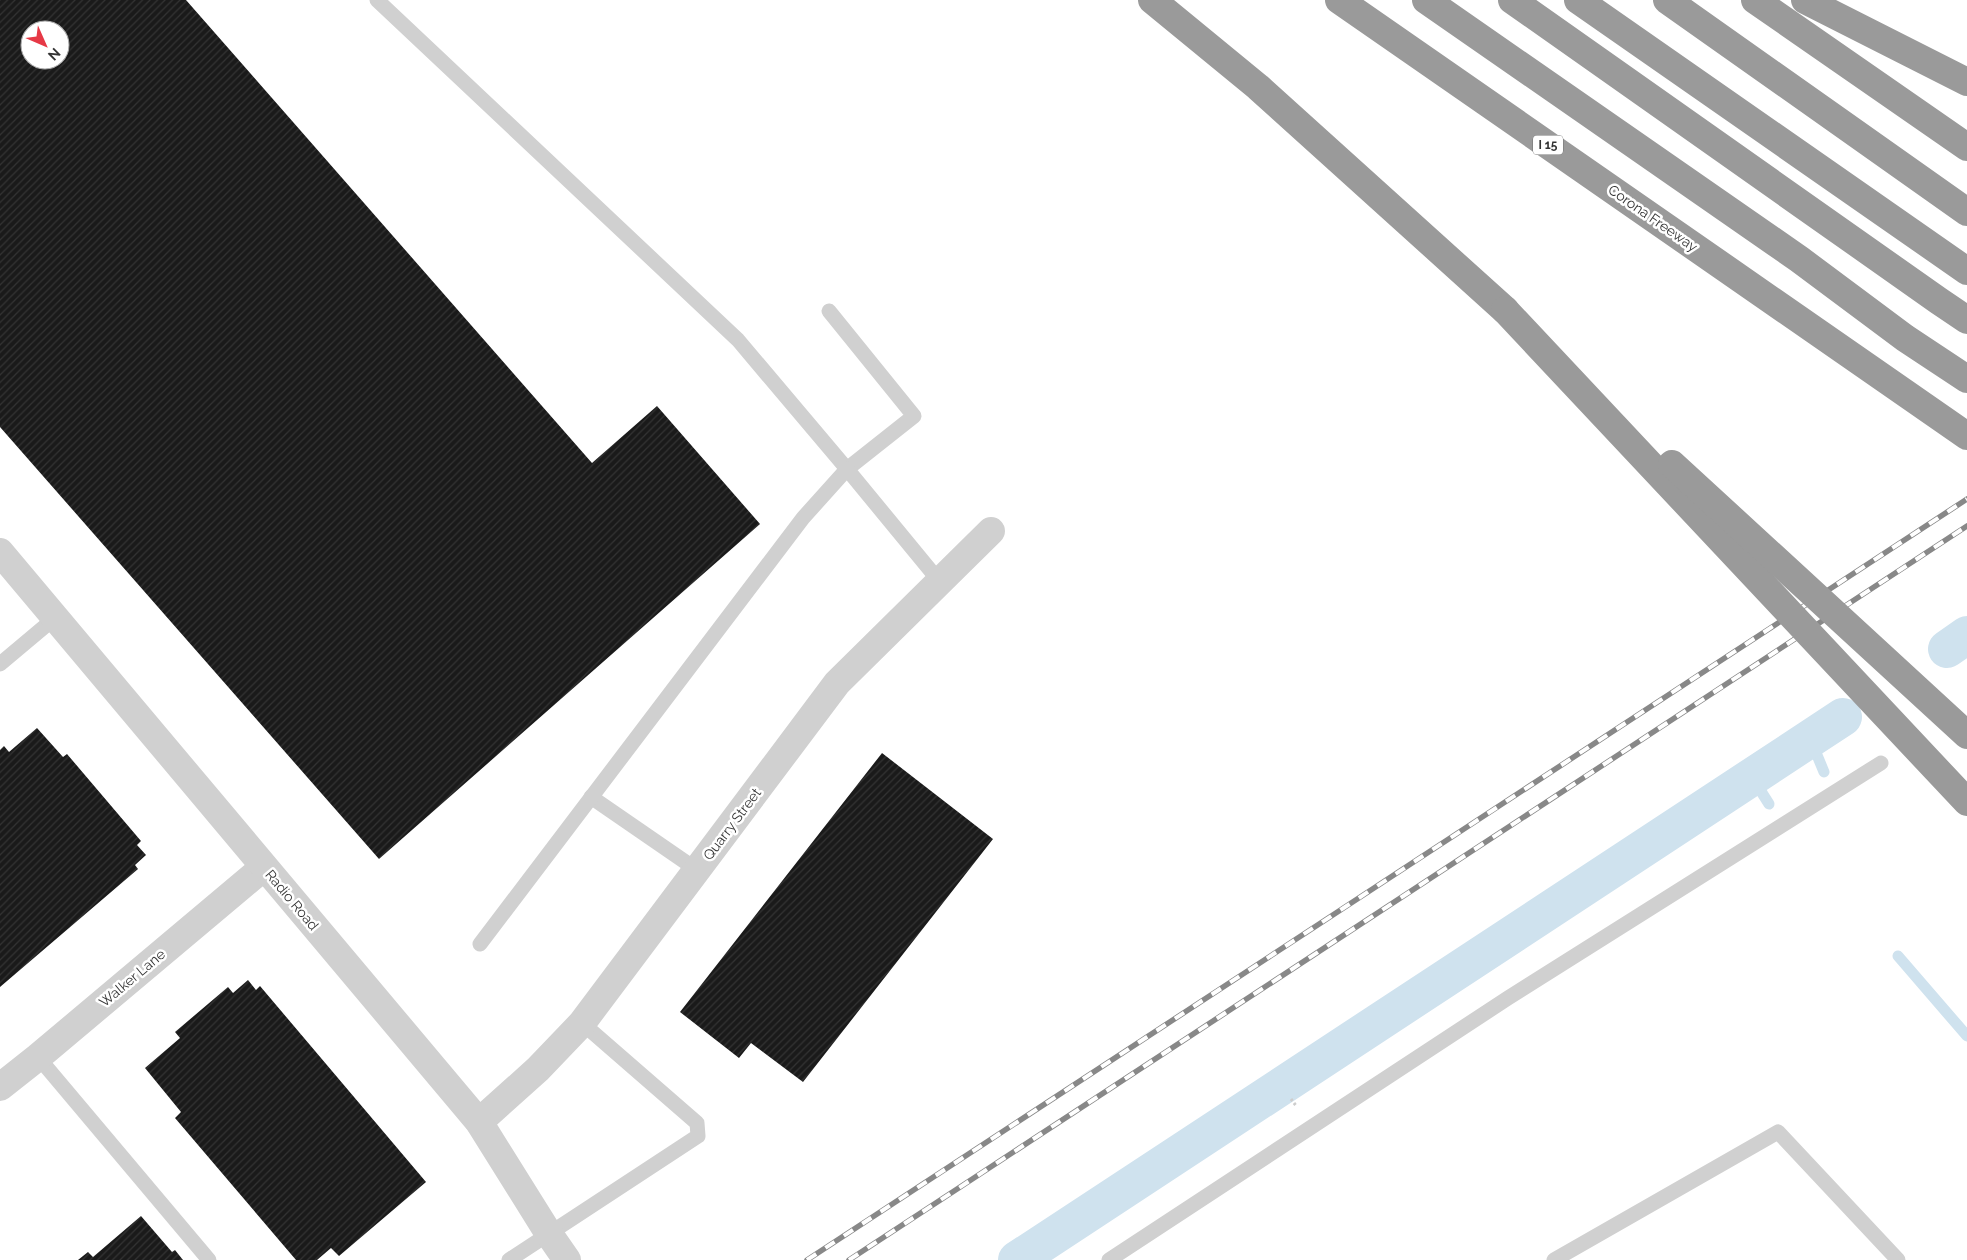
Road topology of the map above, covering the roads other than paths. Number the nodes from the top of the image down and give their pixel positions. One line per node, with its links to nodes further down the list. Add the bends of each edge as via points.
1 (377, 0): 19 (lane, via 738,340)
2 (1152, 0): 14 (highway, via 1258,87)
3 (1339, 0): 18 (highway, Corona Freeway / I 15)
4 (1426, 0): 17 (highway)
5 (1512, 0): 16 (highway)
6 (1578, 0): 13 (highway)
7 (1667, 0): 12 (highway)
8 (1754, 0): 11 (highway)
9 (1805, 0): 10 (highway)
10 (1967, 82)
11 (1967, 147)
12 (1967, 212)
13 (1967, 271)
14 (1505, 310): 25 (highway, bridge); 28 (highway, bridge)
15 (829, 311): 19 (lane, via 914,416)
16 (1967, 320)
17 (1967, 379)
18 (1967, 436)
19 (847, 469): 22 (lane); 27 (lane, via 803,518)
20 (991, 531): 22 (street, Quarry Street)
21 (0, 552): 23 (street, Radio Road)
22 (940, 582): 30 (street, Quarry Street, via 837,684)
23 (56, 617): 24 (lane); 29 (street, Radio Road)
24 (0, 664)
25 (1967, 735)
26 (1881, 763): 40 (lane, via 1508,998)
27 (591, 797): 30 (lane); 31 (lane)
28 (1967, 802)
29 (264, 867): 33 (street, Walker Lane); 35 (street, Radio Road)
30 (697, 870): 32 (street, Quarry Street)
31 (480, 944)
32 (582, 1023): 35 (street, Quarry Street, via 538,1069); 36 (lane, via 696,1123 698,1136)
33 (38, 1057): 34 (street, Walker Lane); 37 (lane)
34 (0, 1087)
35 (479, 1122): 36 (street, Radio Road)
36 (549, 1234): 38 (lane); 39 (street, Radio Road)
37 (209, 1260)
38 (510, 1260)
39 (567, 1260)
40 (1108, 1260)
41 (1554, 1260): 42 (lane, via 1778,1132)
42 (1898, 1260)

